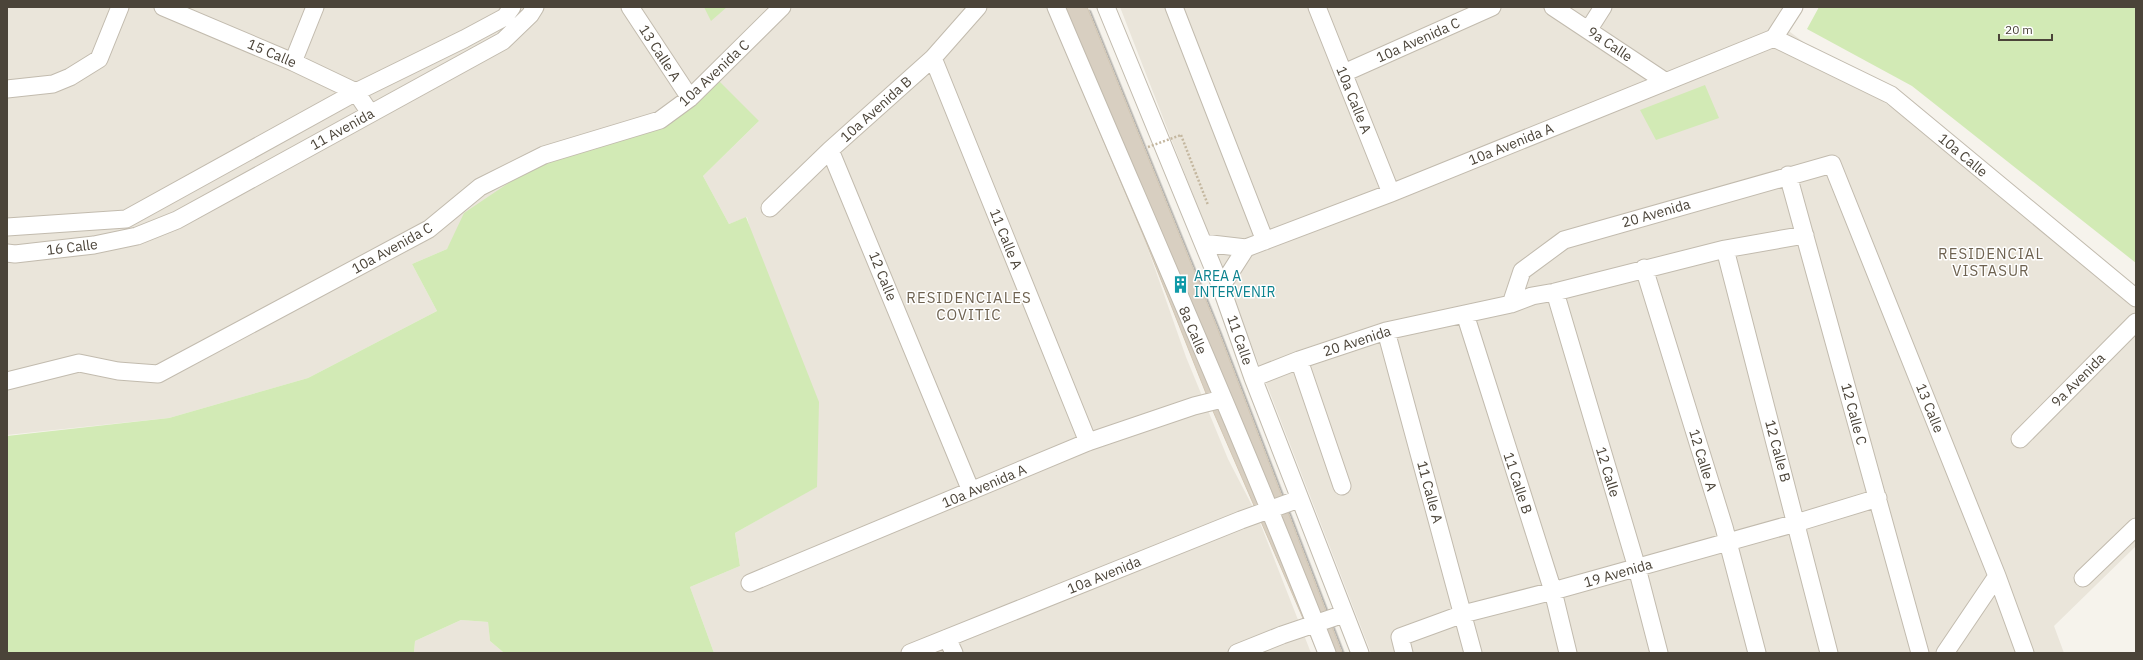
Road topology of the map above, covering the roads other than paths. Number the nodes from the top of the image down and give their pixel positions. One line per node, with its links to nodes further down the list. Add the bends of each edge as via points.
1 (120, 7): 23 (street, via 99,59 53,84)
2 (315, 7): 20 (street)
3 (512, 7): 24 (street, 11 Avenida, via 505,17)
4 (535, 7): 26 (street, 11 Avenida, via 503,42)
5 (630, 7): 25 (street, 13 Calle A)
6 (782, 7): 25 (street, 10a Avenida C)
7 (978, 7): 19 (street, 10a Avenida B)
8 (1056, 7): 52 (street, 8a Calle)
9 (1106, 7): 37 (street, 11 Calle)
10 (1174, 7): 36 (street)
11 (1317, 7): 21 (street, 10a Calle A)
12 (1492, 7): 21 (street, 10a Avenida C)
13 (1554, 7): 17 (street, 9a Calle)
14 (1603, 7): 17 (street)
15 (1794, 7): 18 (street)
16 (172, 9): 20 (street, 15 Calle)
17 (1589, 29): 22 (street, 9a Calle)
18 (1774, 38): 22 (street, 10a Avenida A); 44 (street, 10a Calle, via 1891,95)
19 (933, 58): 27 (street, 10a Avenida B); 54 (street, 11 Calle A)
20 (293, 62): 24 (street, 15 Calle)
21 (1344, 73): 30 (street, 10a Calle A)
22 (1666, 82): 30 (street, 10a Avenida A)
23 (7, 89)
24 (356, 92): 26 (street); 32 (street, 11 Avenida)
25 (690, 98): 51 (street, 10a Avenida C, via 660,120 544,156 480,187 429,229 158,374 118,371 79,364)
26 (370, 113): 35 (street, 11 Avenida, via 177,220)
27 (830, 150): 31 (street, 10a Avenida B); 56 (street, 12 Calle)
28 (1832, 164): 29 (street, 20 Avenida); 64 (street, 13 Calle)
29 (1788, 175): 34 (street, 12 Calle C); 45 (street, 20 Avenida, via 1564,240 1522,271)
30 (1391, 193): 36 (street, 10a Avenida A)
31 (770, 208)
32 (126, 219): 33 (street, 16 Calle)
33 (7, 227)
34 (1805, 235): 39 (street, 20 Avenida); 57 (street, 12 Calle C)
35 (137, 236): 40 (street, 16 Calle, via 94,245)
36 (1265, 241): 38 (street, 10a Avenida A)
37 (1203, 243): 38 (street, 10a Avenida A); 42 (street, 11 Calle)
38 (1246, 248): 42 (street)
39 (1725, 249): 41 (street, 20 Avenida); 60 (street, 12 Calle B)
40 (7, 253)
41 (1644, 268): 43 (street, 20 Avenida); 62 (street, 12 Calle A)
42 (1221, 287): 50 (street, 11 Calle)
43 (1554, 292): 45 (street, 20 Avenida); 63 (street, 12 Calle)
44 (2136, 298)
45 (1510, 304): 46 (street, 20 Avenida)
46 (1464, 314): 48 (street, 20 Avenida); 67 (street, 11 Calle B)
47 (2136, 322): 53 (street, 9a Avenida)
48 (1386, 331): 49 (street, 20 Avenida); 69 (street, 11 Calle A)
49 (1299, 360): 50 (street, 20 Avenida); 55 (street)
50 (1253, 378): 58 (street, 11 Calle)
51 (7, 381)
52 (1222, 398): 54 (street, 10a Avenida A); 59 (street, 8a Calle)
53 (2020, 439)
54 (1088, 442): 56 (street, 10a Avenida A)
55 (1342, 486)
56 (971, 491): 66 (street, 10a Avenida A)
57 (1878, 498): 60 (street, 19 Avenida); 82 (street, 12 Calle C)
58 (1299, 499): 59 (street, 10a Avenida); 68 (street, 11 Calle)
59 (1271, 510): 70 (street, 8a Calle); 71 (street, 10a Avenida)
60 (1796, 523): 62 (street, 19 Avenida); 81 (street, 12 Calle B)
61 (2136, 527): 65 (street)
62 (1728, 542): 63 (street, 19 Avenida); 80 (street, 12 Calle A)
63 (1637, 568): 67 (street, 19 Avenida); 79 (street, 12 Calle)
64 (1997, 576): 83 (street); 84 (street, 13 Calle)
65 (2083, 578)
66 (750, 583)
67 (1553, 592): 69 (street, 19 Avenida); 78 (street, 11 Calle B)
68 (1344, 614): 70 (street); 76 (street, 11 Calle)
69 (1463, 614): 72 (street, 19 Avenida); 77 (street, 11 Calle A)
70 (1315, 624): 74 (street); 75 (street, 8a Calle)
71 (951, 645): 73 (street, 10a Avenida)
72 (1402, 645)
73 (910, 653)
74 (1237, 653)
75 (1327, 653)
76 (1360, 653)
77 (1472, 653)
78 (1568, 653)
79 (1659, 653)
80 (1757, 653)
81 (1828, 653)
82 (1920, 653)
83 (1944, 653)
84 (2024, 653)

